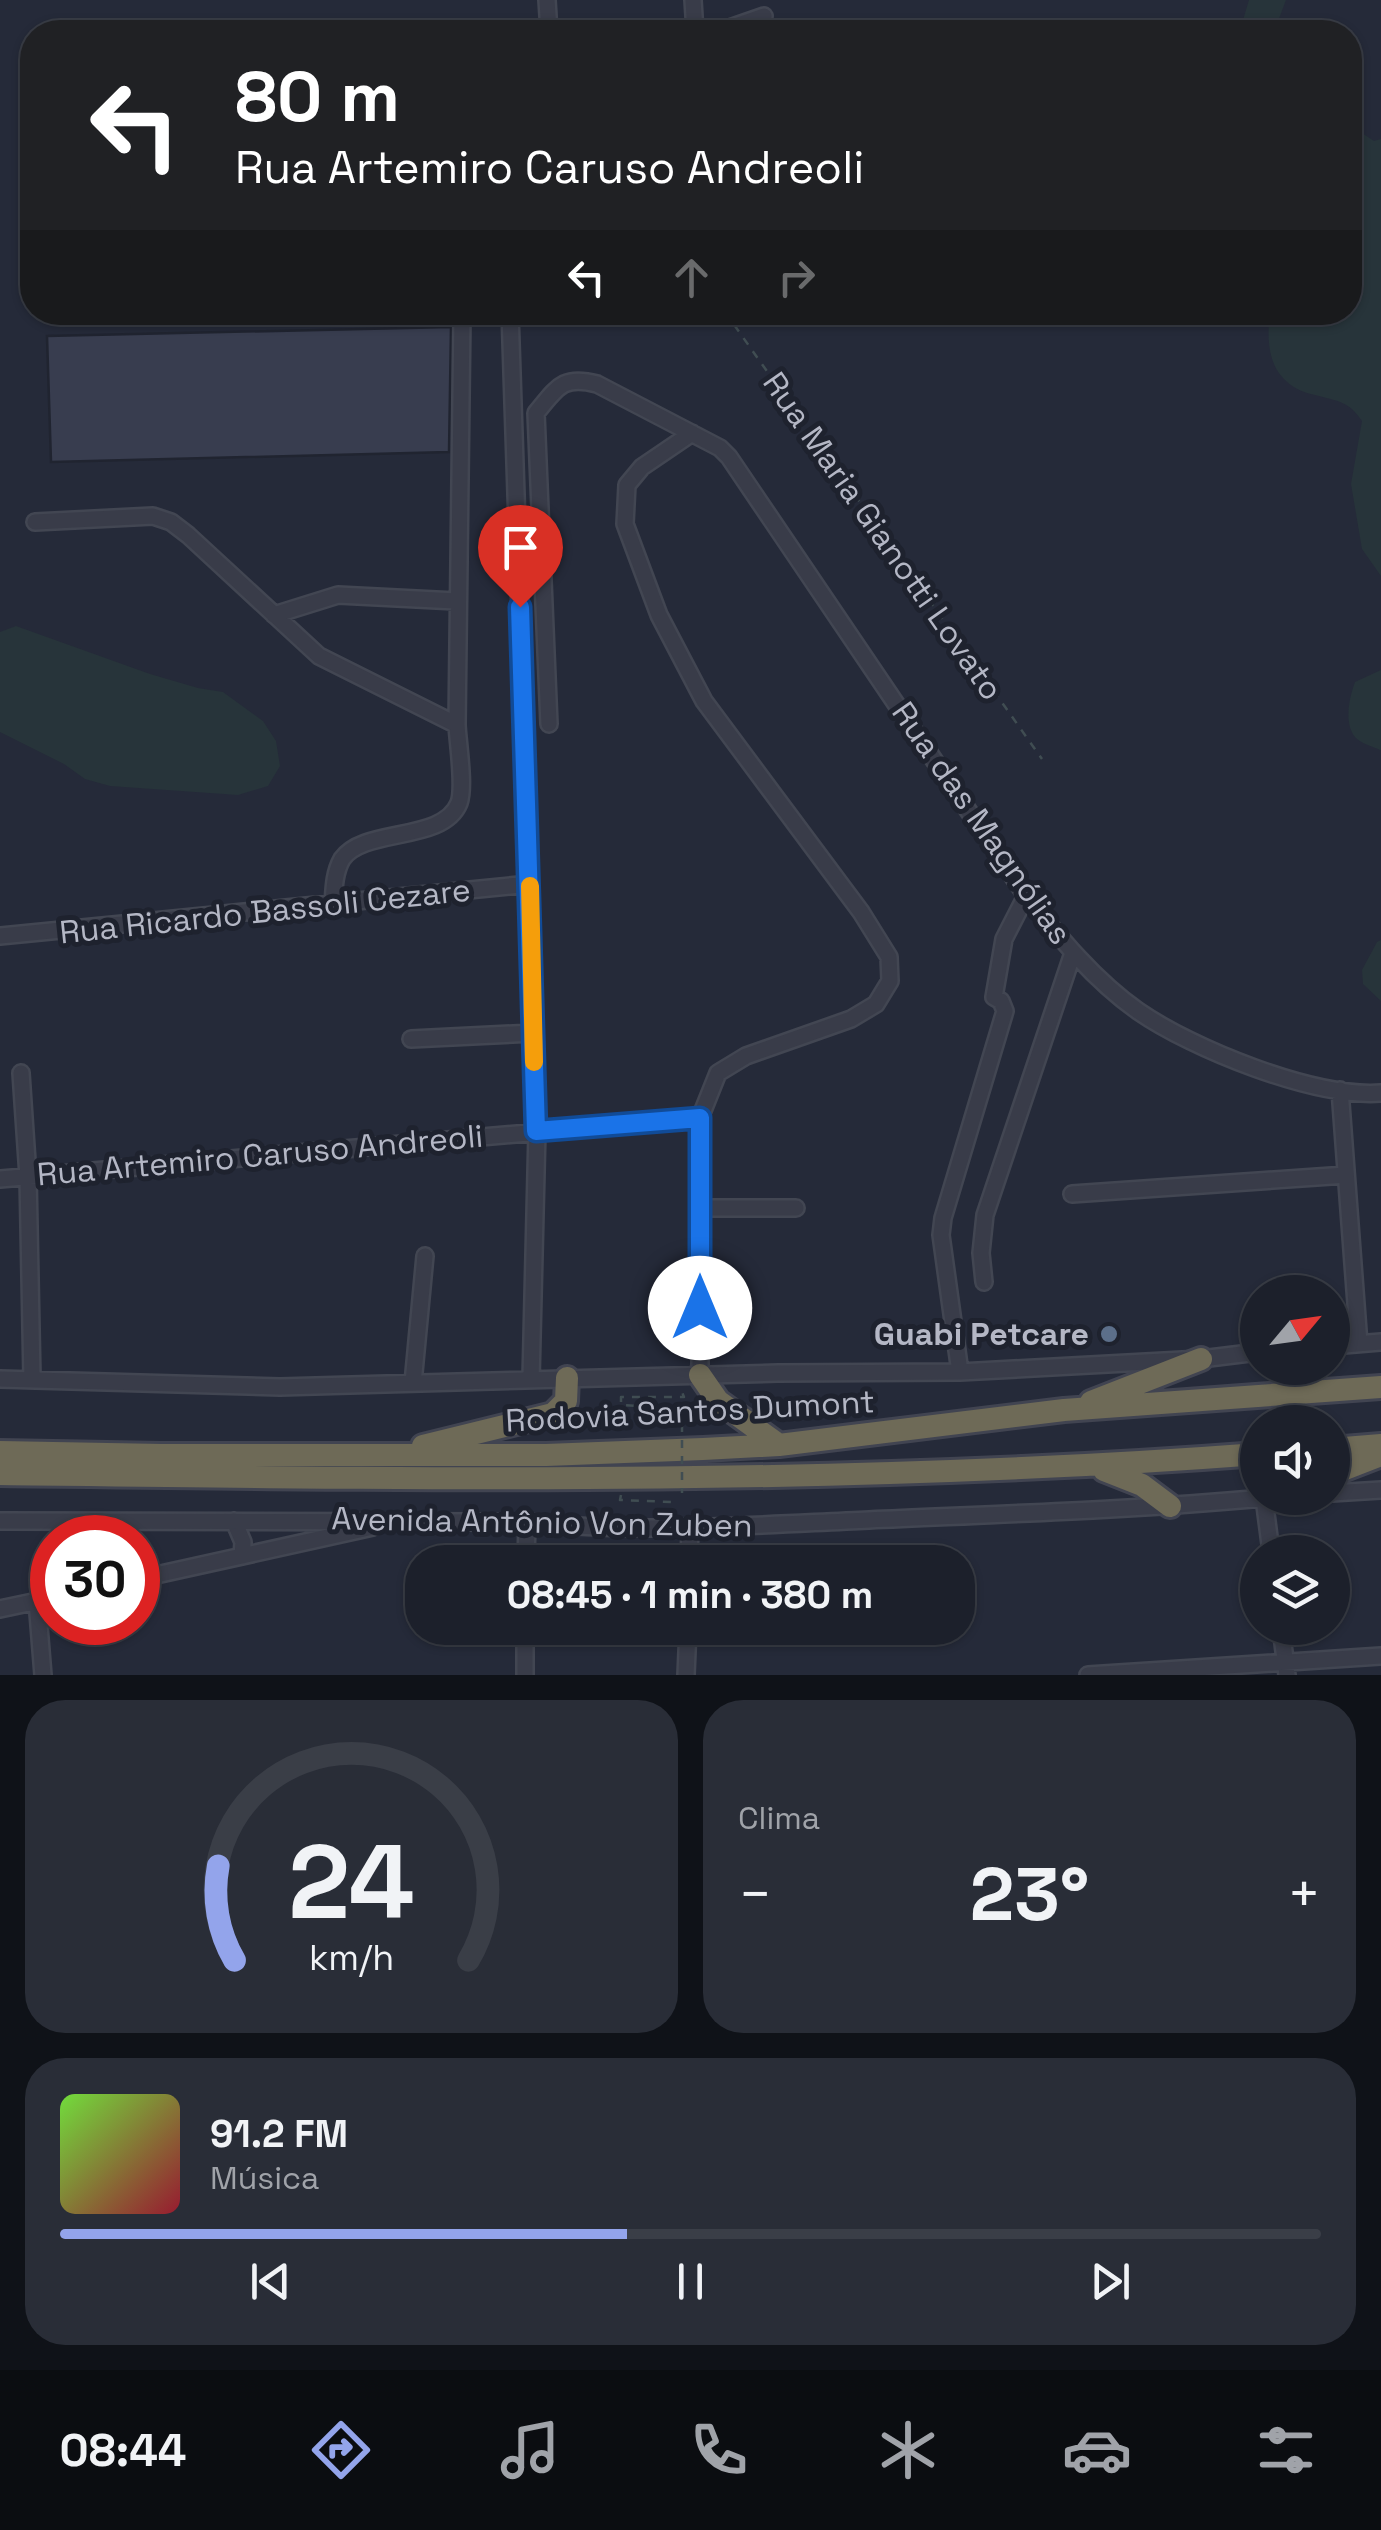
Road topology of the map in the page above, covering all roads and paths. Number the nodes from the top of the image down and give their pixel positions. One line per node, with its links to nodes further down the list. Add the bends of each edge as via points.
1 (764, 16): 2 (street)
2 (752, 20)
3 (462, 325): 8 (street)
4 (510, 325): 13 (street)
5 (734, 325): 12 (path, Rua Maria Gianotti Lovato)
6 (692, 434): 11 (street, via 578,379 560,384 536,412); 14 (street, Rua das Magnólias, via 730,457); 23 (street, via 642,466 628,486 625,524 660,615 704,701 861,912 889,957 890,982 876,1004 851,1019 728,1065 718,1073)
7 (34, 522): 9 (street, via 152,516 170,522)
8 (456, 601): 9 (street, via 338,594); 10 (street)
9 (274, 615): 10 (street, via 319,656)
10 (456, 724): 15 (street, via 461,800 453,813 438,824 355,848 336,874)
11 (548, 724)
12 (1042, 760)
13 (530, 884): 15 (street, Rua Ricardo Bassoli Cezare); 18 (street)
14 (1026, 896): 17 (street, Rua das Magnólias); 38 (street, via 1004,938 994,997 1006,1011 943,1218)
15 (333, 905): 16 (street, Rua Ricardo Bassoli Cezare)
16 (0, 936)
17 (1073, 953): 21 (street, Rua das Magnólias, via 1136,1010 1172,1032 1288,1079); 32 (street, via 985,1214)
18 (533, 1033): 19 (street); 24 (street)
19 (411, 1040)
20 (21, 1073): 26 (street)
21 (1340, 1090): 22 (street, Rua das Magnólias); 25 (street)
22 (1381, 1093)
23 (700, 1118): 24 (street, Rua Artemiro Caruso Andreoli); 29 (street)
24 (536, 1131): 26 (street, Rua Artemiro Caruso Andreoli); 43 (street)
25 (1346, 1175): 28 (street); 34 (street)
26 (28, 1176): 27 (street, Rua Artemiro Caruso Andreoli); 42 (street)
27 (0, 1178)
28 (1072, 1194)
29 (701, 1208): 30 (street); 39 (street)
30 (796, 1208)
31 (425, 1256): 44 (street)
32 (984, 1282)
33 (1381, 1342): 34 (street)
34 (1359, 1344): 35 (street)
35 (1350, 1345)
36 (1240, 1354): 37 (street)
37 (1201, 1359): 38 (street); 46 (highway)
38 (960, 1372): 39 (street)
39 (688, 1376): 40 (street); 47 (highway); 59 (path, bridge, via 684,1397 620,1396 621,1405 682,1408)
40 (567, 1378): 43 (street); 53 (highway, via 566,1401 552,1414)
41 (0, 1379): 42 (street)
42 (32, 1379): 44 (street, via 280,1387)
43 (531, 1379): 44 (street)
44 (413, 1382)
45 (1381, 1387): 46 (highway, Rodovia Santos Dumont)
46 (1064, 1410): 47 (highway, Rodovia Santos Dumont)
47 (778, 1445): 53 (highway, Rodovia Santos Dumont)
48 (1381, 1445): 49 (highway)
49 (1350, 1447)
50 (0, 1452): 53 (highway, Rodovia Santos Dumont)
51 (1240, 1455): 54 (highway, Rodovia Santos Dumont)
52 (1381, 1455): 55 (highway)
53 (389, 1456)
54 (1086, 1467): 56 (highway, Rodovia Santos Dumont, via 774,1478); 62 (highway, via 1129,1478)
55 (1350, 1467)
56 (0, 1474)
57 (1381, 1490): 58 (street)
58 (1350, 1492)
59 (682, 1493)
60 (637, 1494): 67 (path, via 620,1500 672,1502)
61 (1240, 1500): 62 (street, Avenida Antônio Von Zuben)
62 (1170, 1506): 68 (street, Avenida Antônio Von Zuben)
63 (0, 1521): 64 (street, Avenida Antônio Von Zuben)
64 (234, 1521): 65 (street, Avenida Antônio Von Zuben); 71 (street)
65 (401, 1521): 66 (street, Avenida Antônio Von Zuben); 71 (street)
66 (527, 1522): 67 (street, Avenida Antônio Von Zuben); 69 (street)
67 (670, 1528): 68 (street, Avenida Antônio Von Zuben)
68 (690, 1528): 70 (street)
69 (526, 1545)
70 (690, 1545)
71 (242, 1556): 72 (street)
72 (160, 1574)
73 (30, 1602): 74 (street)
74 (0, 1609)
75 (44, 1645): 81 (street)
76 (526, 1645): 82 (street)
77 (687, 1645): 83 (street)
78 (1381, 1656): 79 (street)
79 (1286, 1669): 80 (street)
80 (1120, 1674): 84 (street)
81 (43, 1675)
82 (525, 1675)
83 (686, 1675)
84 (1088, 1675)

